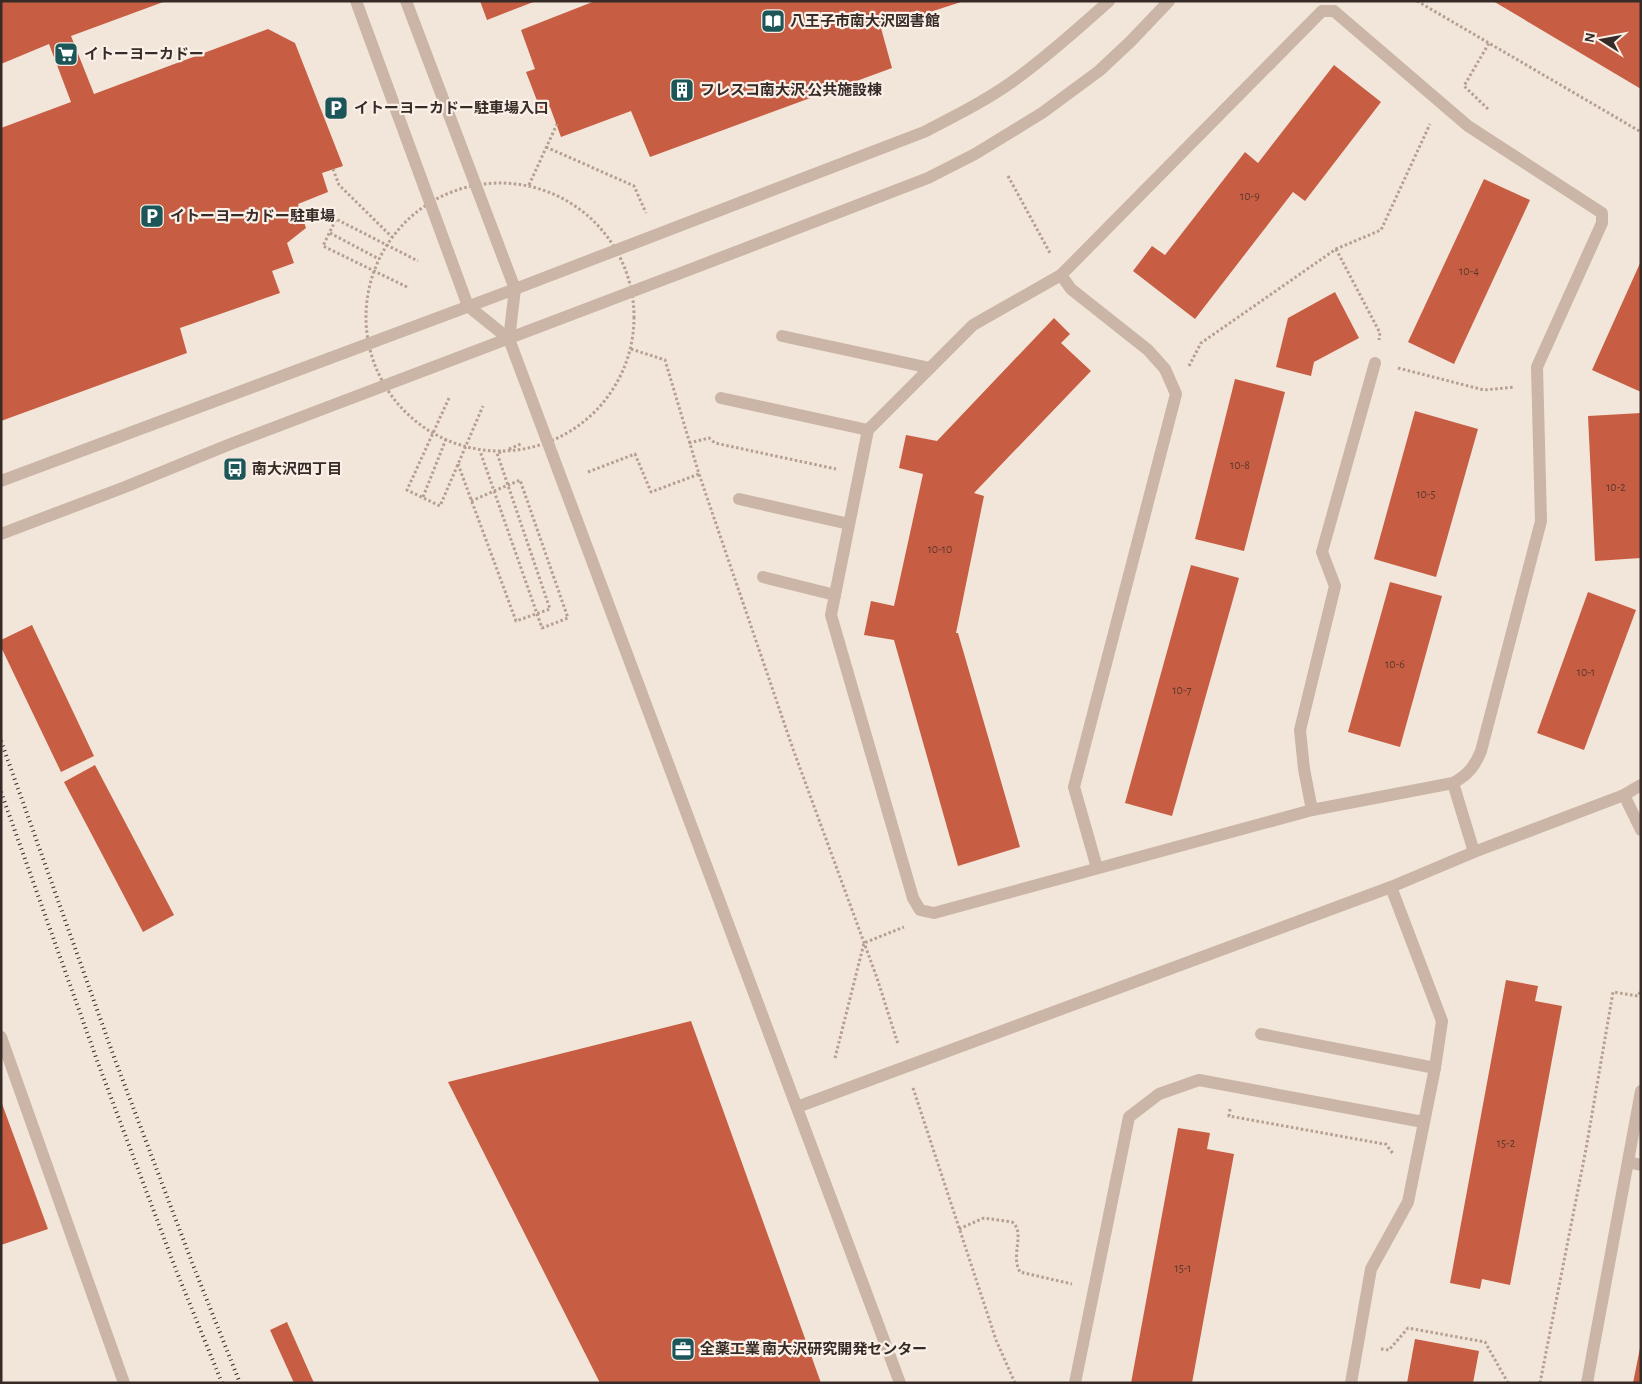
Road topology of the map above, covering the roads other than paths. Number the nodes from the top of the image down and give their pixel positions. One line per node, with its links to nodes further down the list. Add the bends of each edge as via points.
1 (356, 1): 7 (street)
2 (406, 1): 6 (street)
3 (1109, 1): 6 (street, via 1019,77 924,132)
4 (1169, 1): 9 (street, via 1099,71 975,154 874,200)
5 (1061, 275): 11 (street, via 973,325); 20 (street, via 1322,11 1334,10 1468,126 1602,212 1602,223 1537,367 1541,521 1481,751 1476,765); 26 (street, via 1071,289 1148,350 1165,369 1176,394 1074,787)
6 (515, 289): 7 (street); 9 (street)
7 (468, 306): 9 (street); 14 (street)
8 (782, 336): 11 (street)
9 (509, 339): 17 (street); 32 (street)
10 (1375, 363): 23 (street, via 1322,552 1335,586 1300,730)
11 (930, 368): 13 (street)
12 (721, 398): 13 (street)
13 (868, 430): 16 (street)
14 (1, 481)
15 (739, 499): 16 (street)
16 (849, 524): 19 (street)
17 (1, 534)
18 (763, 577): 19 (street)
19 (835, 595): 26 (street, via 831,615 913,898 920,910 934,913)
20 (1453, 783): 23 (street); 25 (street)
21 (1641, 785): 22 (street)
22 (1624, 795): 24 (street); 25 (street)
23 (1312, 810): 26 (street)
24 (1641, 830)
25 (1474, 852): 27 (street)
26 (1097, 868)
27 (1391, 887): 30 (street, via 1442,1021); 32 (street)
28 (1260, 1034): 30 (street)
29 (1, 1037): 36 (street)
30 (1435, 1068): 33 (street)
31 (1641, 1091): 34 (street)
32 (797, 1107): 37 (street)
33 (1423, 1122): 38 (street, via 1198,1080 1160,1094 1129,1117); 39 (street, via 1408,1202 1371,1269)
34 (1628, 1162): 35 (street); 40 (street)
35 (1641, 1165)
36 (124, 1383)
37 (900, 1383)
38 (1075, 1383)
39 (1351, 1383)
40 (1587, 1383)

